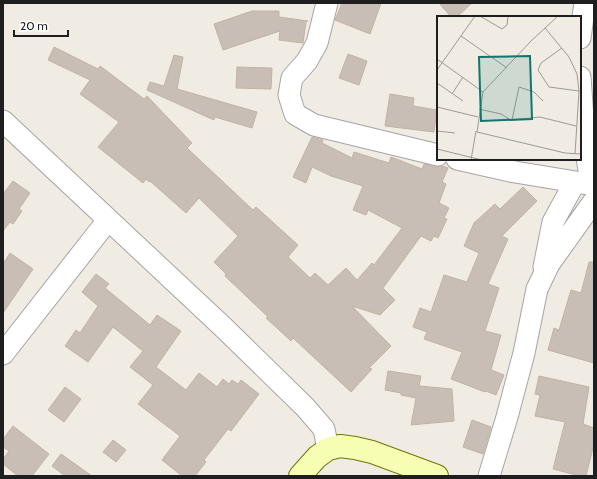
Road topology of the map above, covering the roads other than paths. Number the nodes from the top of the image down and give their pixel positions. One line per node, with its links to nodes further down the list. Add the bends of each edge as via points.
1 (327, 3): 6 (street, via 316,43 307,61 292,78 289,95 295,114 314,125)
2 (585, 3): 3 (street)
3 (581, 31)
4 (581, 90): 8 (street)
5 (3, 121): 10 (street)
6 (437, 155)
7 (461, 160): 8 (street, via 515,172)
8 (588, 182): 11 (street, via 553,222)
9 (594, 200): 11 (street, via 549,264)
10 (108, 220): 12 (street); 13 (street, via 222,326 305,408 324,429)
11 (540, 284): 16 (street, via 507,417)
12 (3, 354)
13 (328, 450): 14 (street, via 317,457); 15 (street, via 340,446 355,448)
14 (300, 476)
15 (437, 476)
16 (488, 476)

